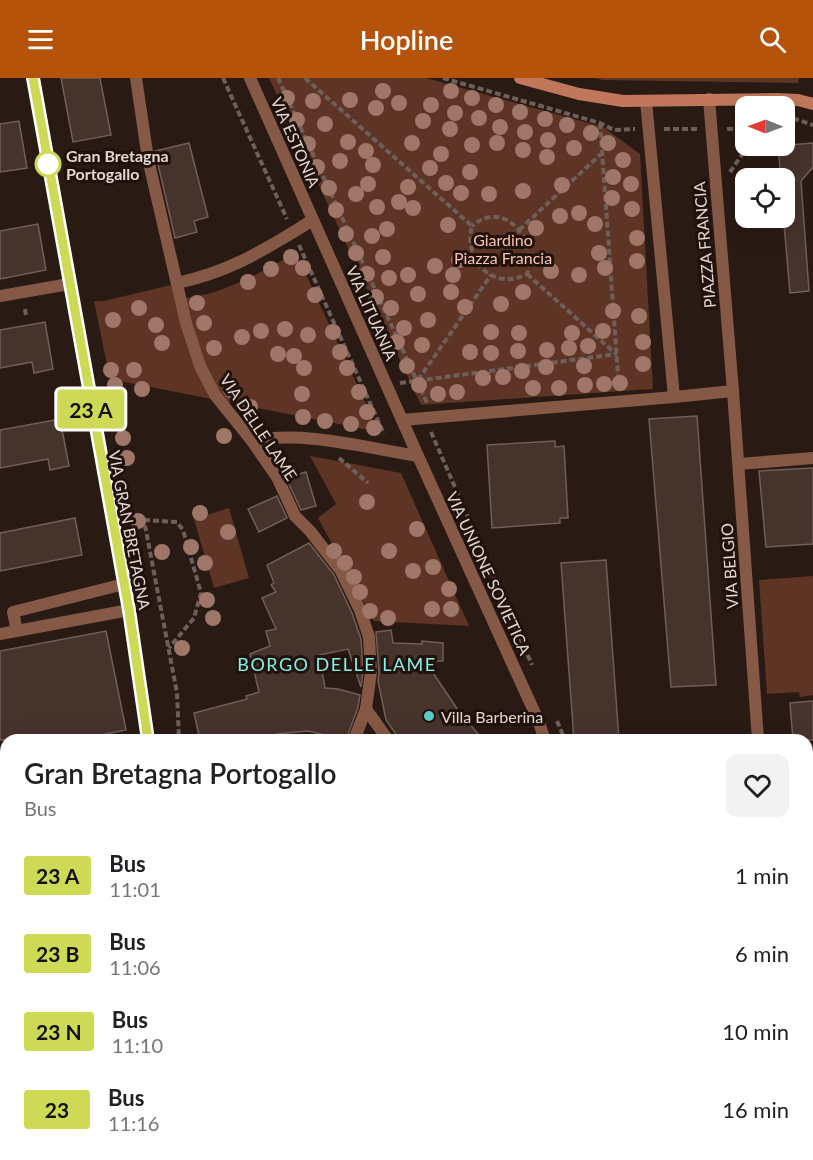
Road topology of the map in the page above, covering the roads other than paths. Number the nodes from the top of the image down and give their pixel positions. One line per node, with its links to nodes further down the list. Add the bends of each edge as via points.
1 (33, 78): 10 (street, VIA GRAN BRETAGNA)
2 (136, 78): 9 (street, VIA DELLE LAME, via 148,159)
3 (250, 78): 8 (street, VIA ESTONIA)
4 (520, 78): 6 (main road, via 602,99)
5 (709, 99): 6 (main road); 7 (main road, via 798,100); 12 (street, PIAZZA FRANCIA)
6 (646, 101): 13 (street)
7 (813, 104)
8 (313, 220): 9 (street, via 234,266); 14 (street, VIA LITUANIA)
9 (177, 283): 15 (street, VIA DELLE LAME, via 192,347 207,381)
10 (69, 284): 11 (street); 19 (street, VIA GRAN BRETAGNA)
11 (0, 296)
12 (733, 391): 13 (street); 18 (street, VIA BELGIO)
13 (674, 397): 14 (street)
14 (402, 420): 16 (street, VIA UNIONE SOVIETICA)
15 (252, 441): 16 (street, via 280,437 318,440); 23 (street, VIA DELLE LAME, via 277,477 295,516 341,571 360,610 369,637 371,672)
16 (418, 456): 27 (street, VIA UNIONE SOVIETICA)
17 (813, 458): 18 (street)
18 (739, 464): 28 (street, VIA BELGIO)
19 (124, 584): 20 (street, VIA GRAN BRETAGNA); 21 (street, via 13,612)
20 (129, 610): 21 (street); 24 (street, VIA GRAN BRETAGNA)
21 (17, 631): 22 (street)
22 (0, 634)
23 (366, 710): 25 (street, VIA DELLE LAME); 26 (street)
24 (147, 734)
25 (356, 734)
26 (384, 734)
27 (543, 734)
28 (758, 734)

